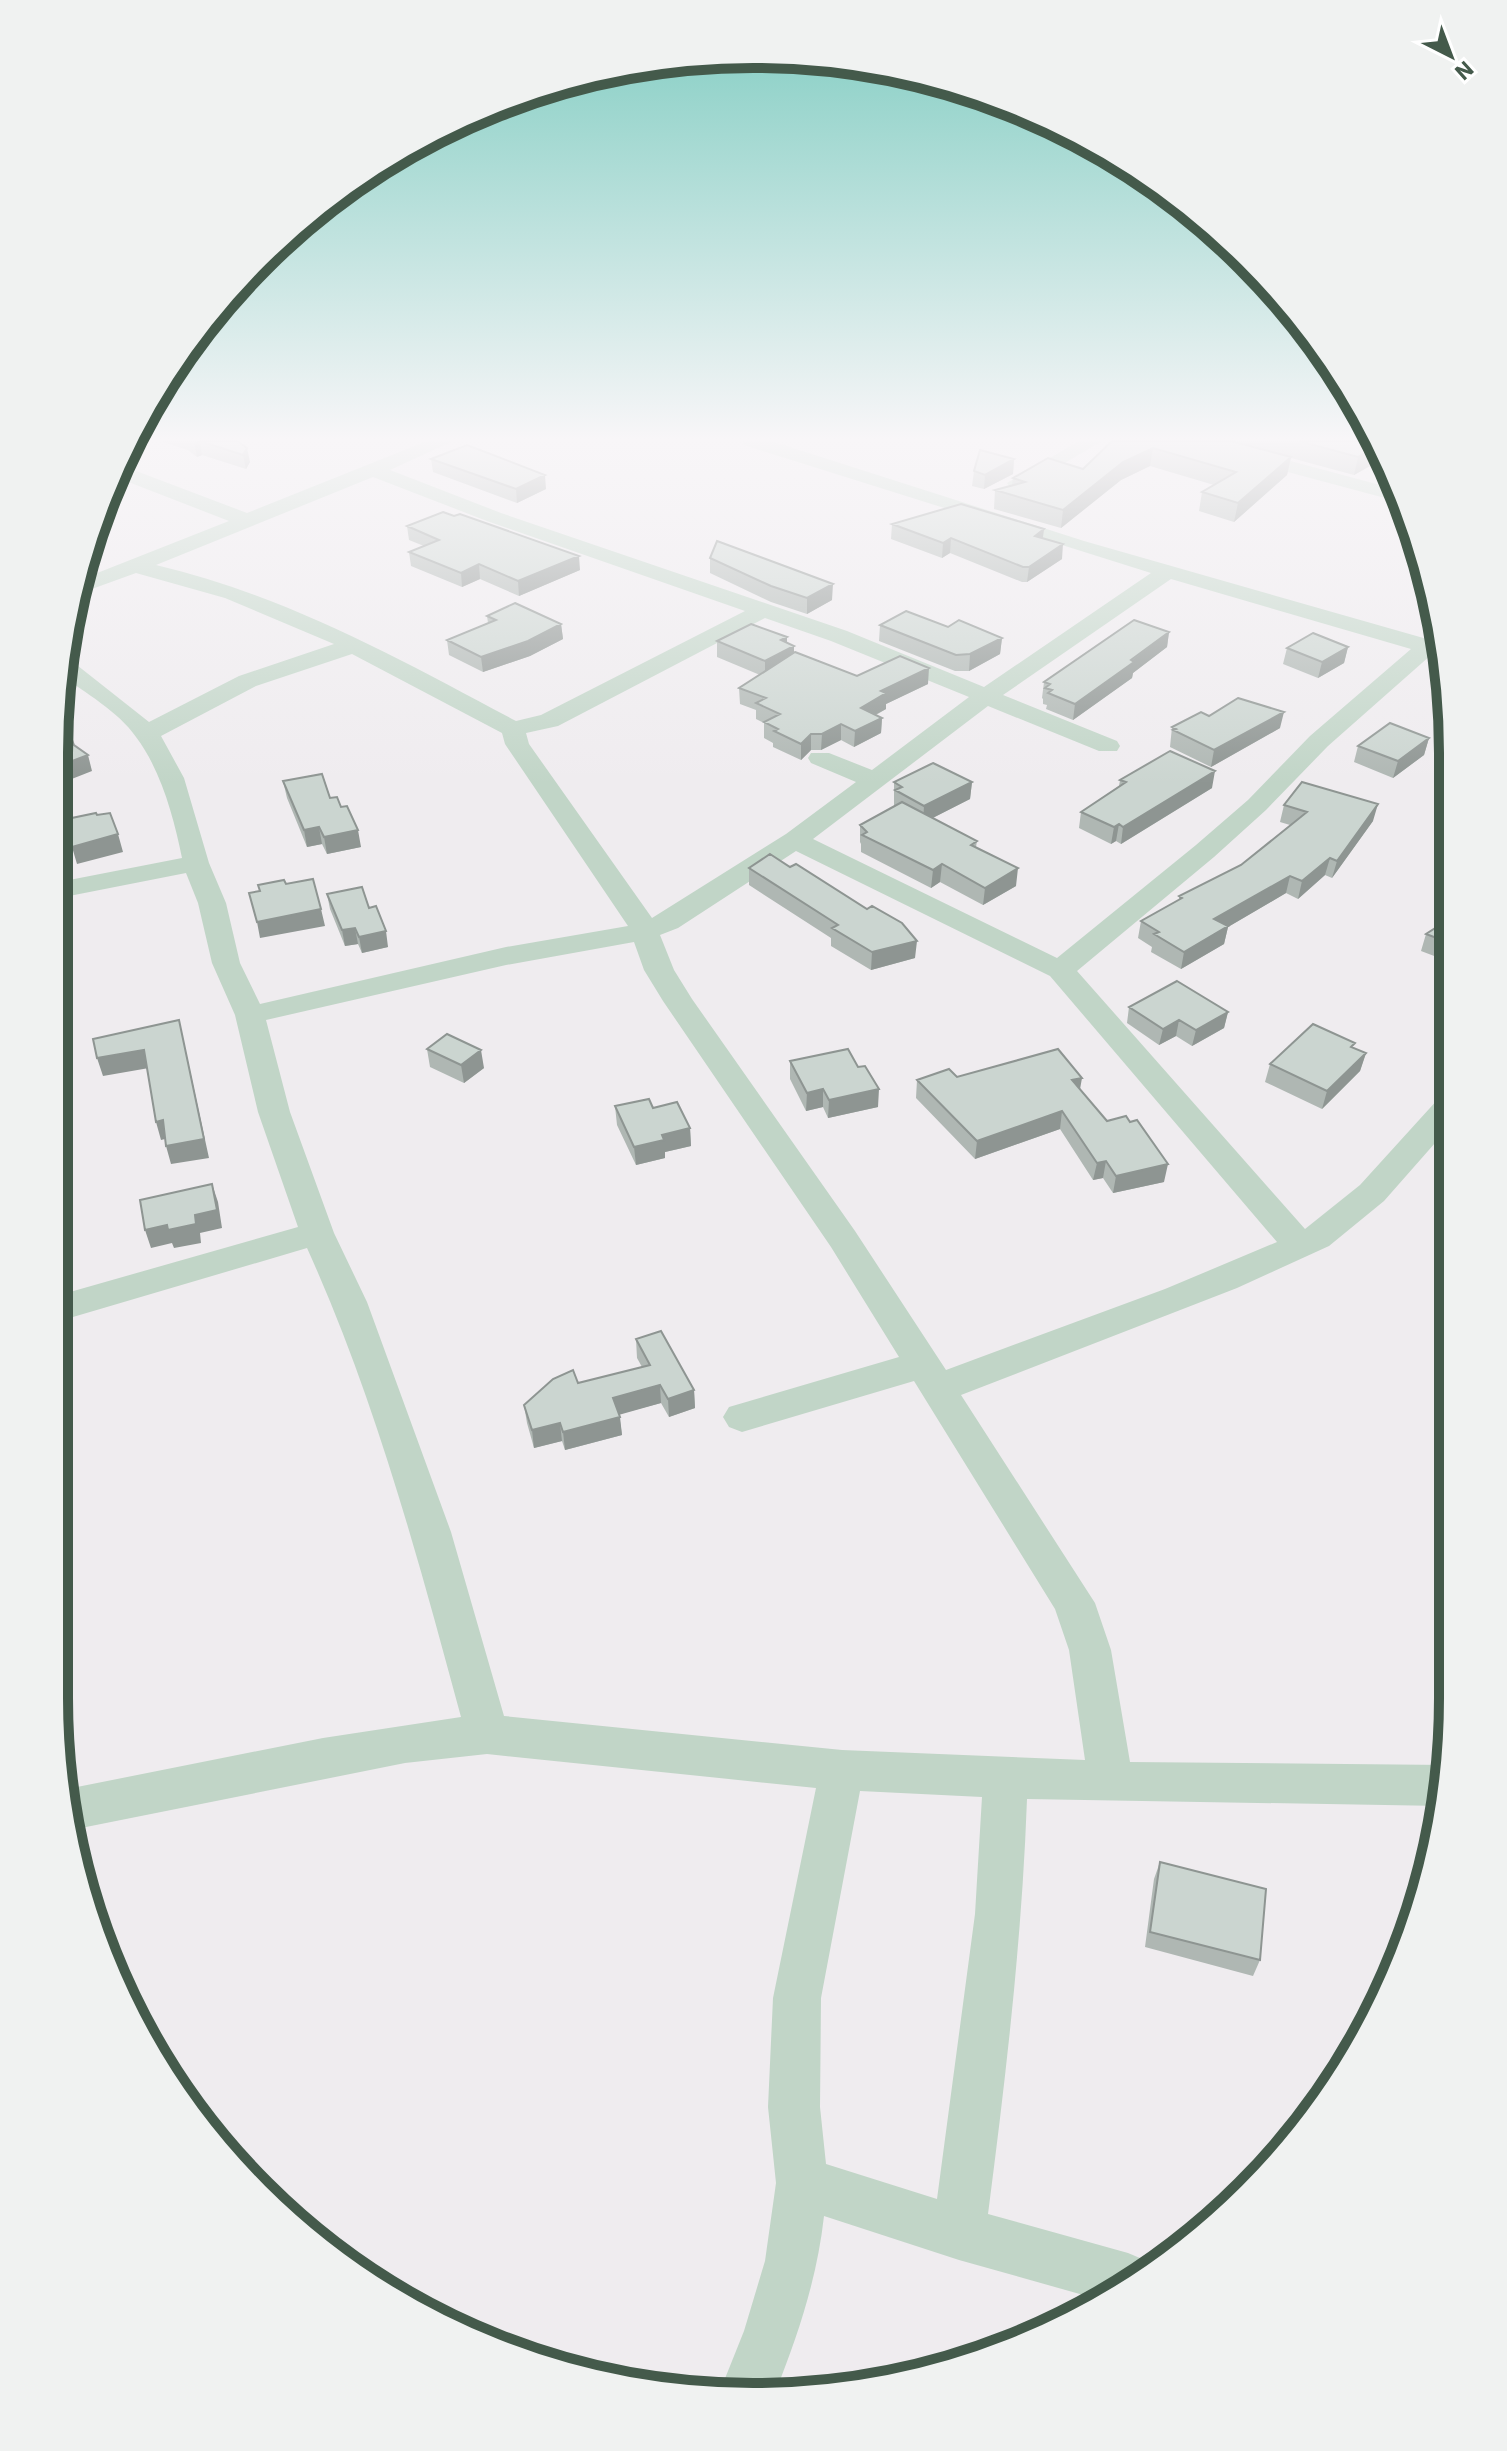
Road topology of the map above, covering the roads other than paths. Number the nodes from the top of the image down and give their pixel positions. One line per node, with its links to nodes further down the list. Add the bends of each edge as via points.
1 (159, 555): 4 (street)
2 (607, 555): 7 (street)
3 (1116, 555): 5 (street)
4 (133, 566): 6 (street); 8 (street, via 229,592)
5 (1169, 571): 9 (street); 12 (street)
6 (89, 584)
7 (765, 609): 12 (street); 14 (street, via 549,721)
8 (355, 646): 13 (street, via 285,664 183,712); 14 (street)
9 (1430, 648)
10 (1431, 652): 22 (street, via 1319,741 1215,842)
11 (73, 673): 13 (street)
12 (987, 695): 15 (street); 17 (street)
13 (139, 725): 19 (street, via 171,778)
14 (513, 729): 21 (street, via 523,753)
15 (1108, 746)
16 (820, 758): 17 (street)
17 (874, 780): 18 (street)
18 (795, 840): 21 (street, via 684,913); 22 (street)
19 (196, 863): 20 (street); 23 (street, via 226,963)
20 (68, 888)
21 (645, 931): 23 (street, via 506,956); 28 (street, via 678,1001)
22 (1060, 970): 26 (street)
23 (250, 1015): 25 (street, via 274,1112)
24 (1439, 1118): 26 (street, via 1385,1180 1335,1226)
25 (317, 1233): 27 (street); 30 (street, via 349,1302 431,1532)
26 (1300, 1246): 28 (street, via 1010,1358)
27 (68, 1306)
28 (932, 1376): 29 (street); 33 (street, via 1074,1603 1090,1650)
29 (742, 1417)
30 (487, 1734): 31 (street); 35 (street, via 378,1748)
31 (842, 1770): 32 (street); 36 (street, via 797,1998 794,2107)
32 (1005, 1777): 33 (street); 37 (street, via 991,1998)
33 (1111, 1782): 34 (street)
34 (1433, 1786)
35 (77, 1808)
36 (802, 2183): 37 (street); 39 (street, via 792,2261)
37 (959, 2233): 38 (street)
38 (1118, 2277)
39 (751, 2383)

